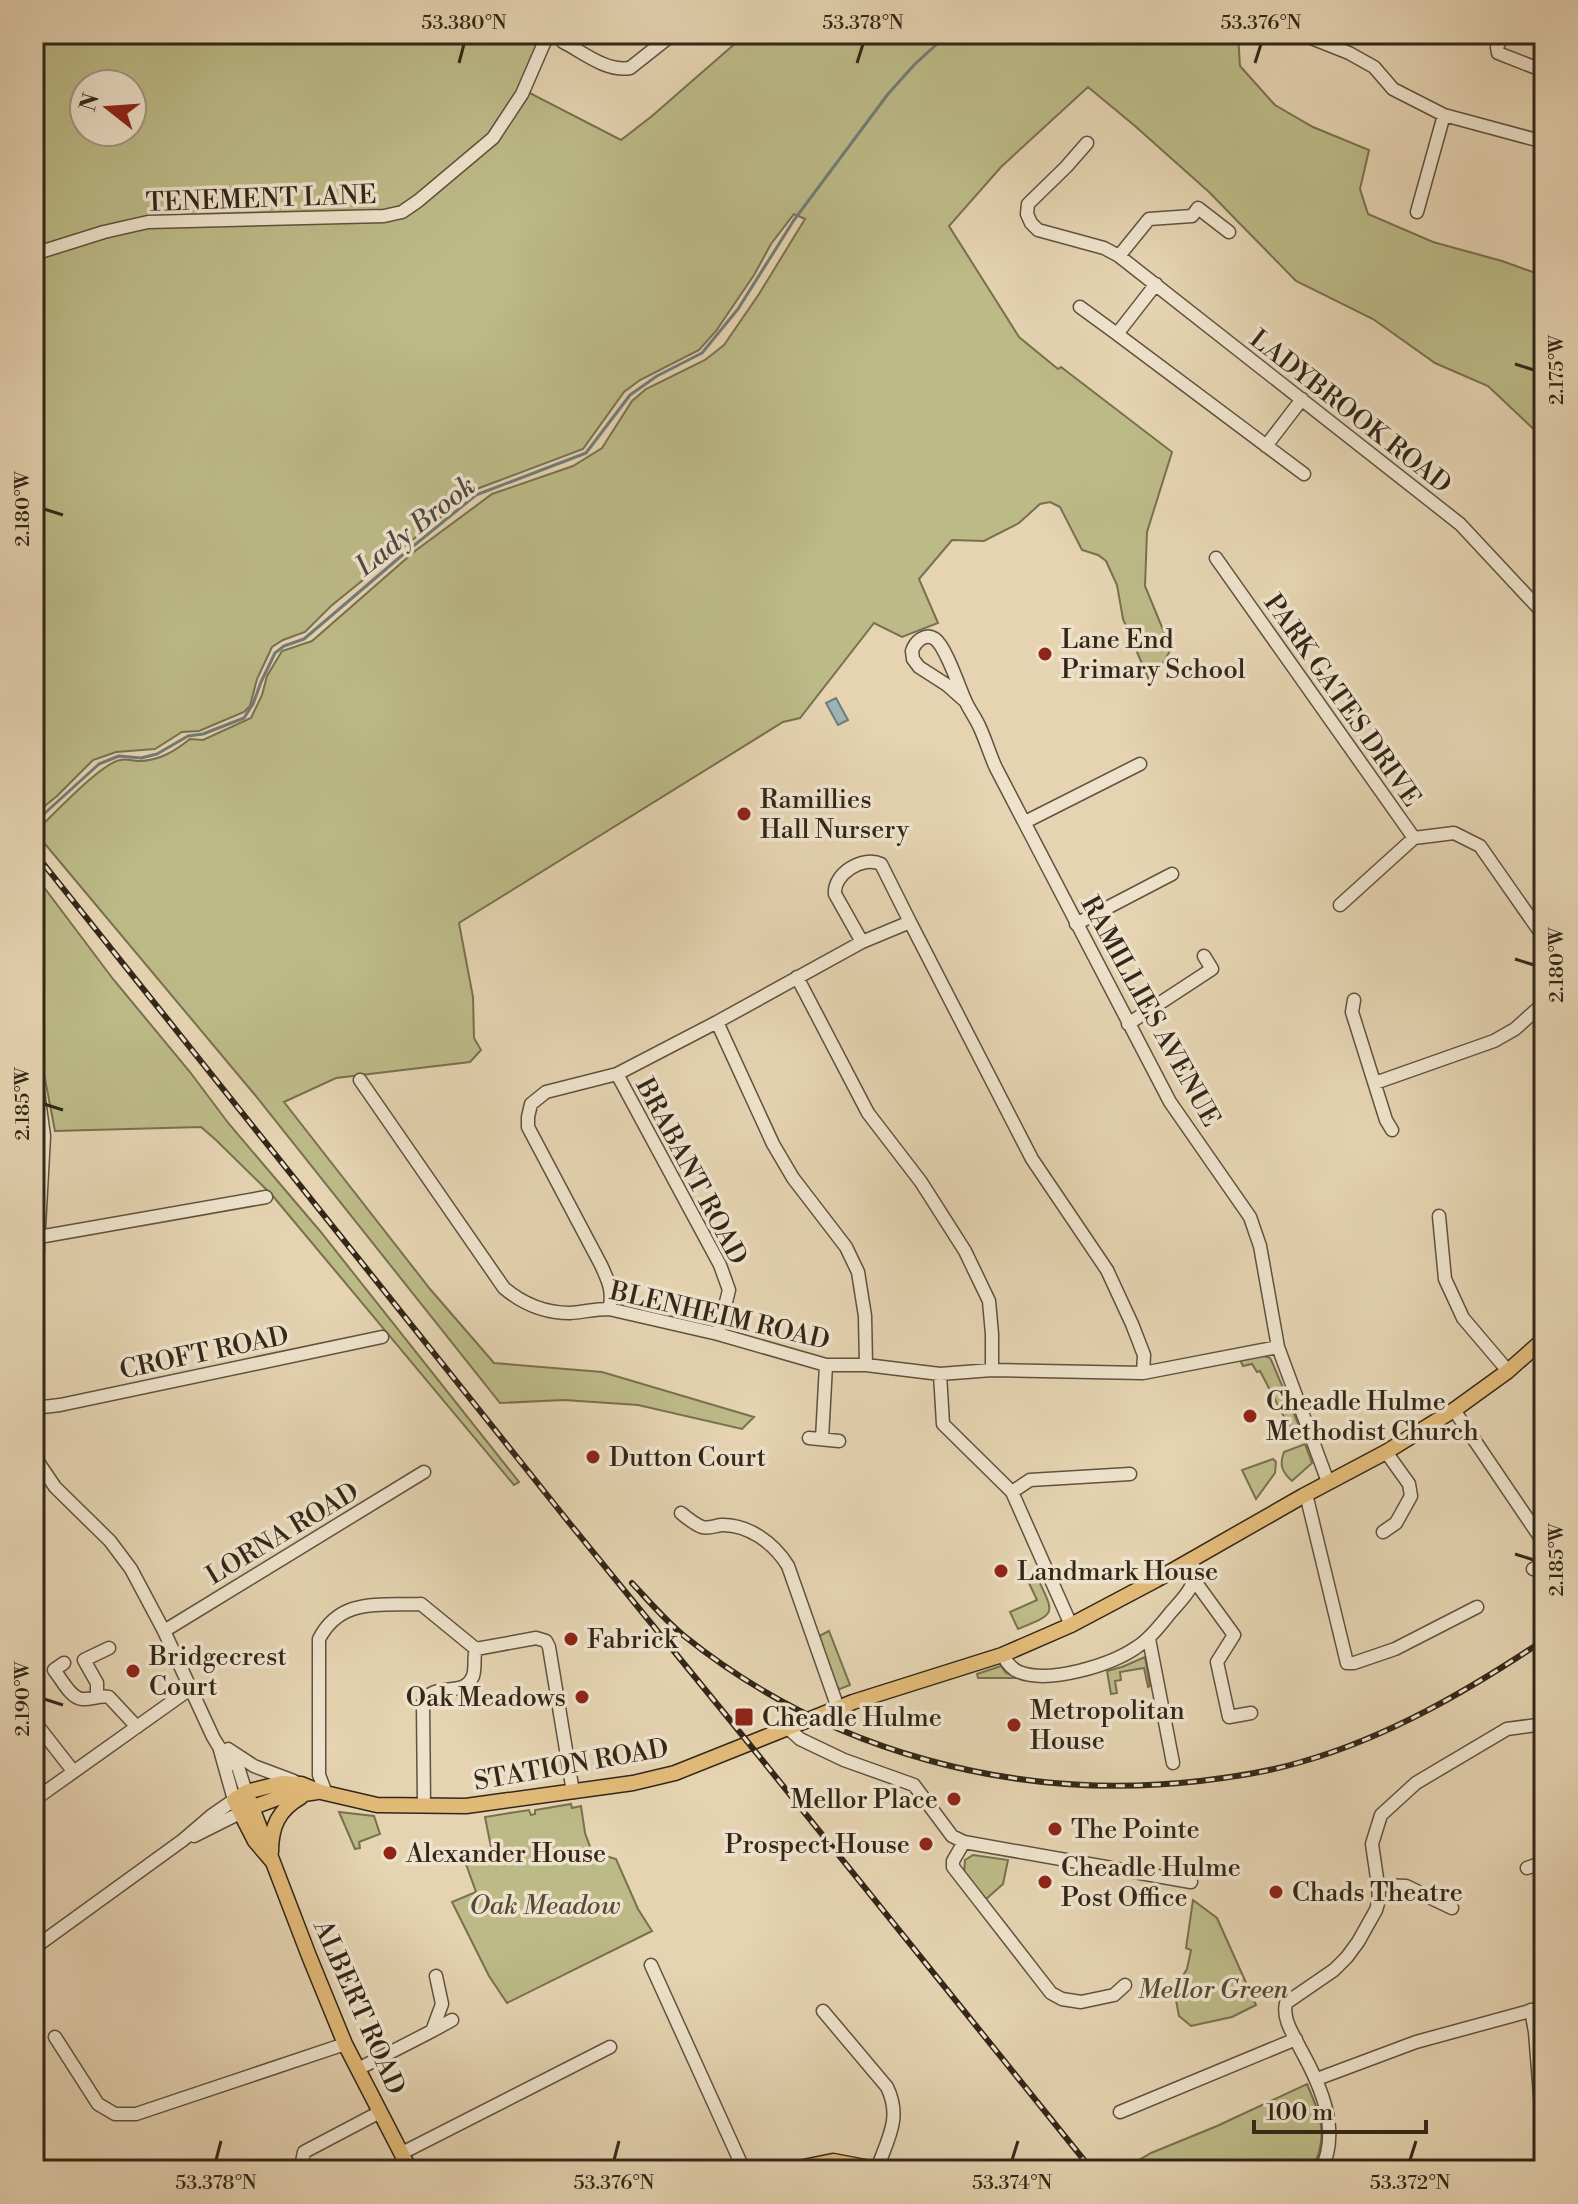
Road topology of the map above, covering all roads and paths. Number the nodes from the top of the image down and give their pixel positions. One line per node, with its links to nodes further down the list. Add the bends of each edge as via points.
1 (548, 34): 12 (street, TENEMENT LANE, via 522,94 493,138 402,212 148,222)
2 (673, 34): 5 (street, via 625,69 611,67)
3 (1301, 34): 7 (street, via 1374,67 1393,89)
4 (1504, 34): 6 (street, via 1498,53)
5 (569, 41)
6 (1544, 71)
7 (1444, 115): 8 (street); 10 (street)
8 (1544, 142)
9 (1087, 143): 13 (street, LADYBROOK ROAD, via 1028,204 1027,214 1038,230)
10 (1417, 212)
11 (1229, 232): 13 (street, via 1198,208 1192,216 1149,219)
12 (34, 254)
13 (1119, 256): 14 (street, LADYBROOK ROAD)
14 (1156, 284): 16 (street); 17 (street, LADYBROOK ROAD)
15 (1080, 307): 16 (street)
16 (1117, 334): 18 (street)
17 (1302, 399): 18 (street); 21 (street, LADYBROOK ROAD, via 1460,524)
18 (1266, 446): 19 (street)
19 (1304, 474)
20 (1216, 558): 25 (street, PARK GATES DRIVE)
21 (1544, 614)
22 (965, 701): 22 (street, RAMILLIES AVENUE, via 915,662 912,651 918,641 936,639); 24 (street, RAMILLIES AVENUE)
23 (1140, 764): 24 (street)
24 (1025, 822): 29 (street, RAMILLIES AVENUE)
25 (1414, 838): 27 (street); 30 (street, PARK GATES DRIVE, via 1454,833 1480,846)
26 (1172, 874): 29 (street)
27 (1340, 905)
28 (910, 922): 31 (street); 31 (street, via 881,864 866,861 834,885); 56 (street, via 1032,1159 1107,1270 1144,1355)
29 (1076, 924): 37 (street, RAMILLIES AVENUE)
30 (1544, 935)
31 (862, 942): 33 (street)
32 (1204, 956): 37 (street, via 1212,969)
33 (797, 977): 36 (street); 54 (street, via 868,1113 965,1251 989,1301)
34 (1354, 1000): 41 (street, via 1352,1012)
35 (1544, 1003): 41 (street, via 1494,1041)
36 (717, 1022): 39 (street); 53 (street, via 773,1144 858,1272)
37 (1128, 1024): 51 (street, RAMILLIES AVENUE, via 1170,1102 1250,1217)
38 (34, 1063): 45 (street, via 44,1131)
39 (617, 1074): 46 (street, via 546,1092 531,1104 528,1117 528,1127 607,1278); 48 (street, BRABANT ROAD, via 720,1265 729,1290)
40 (360, 1080): 46 (street, BLENHEIM ROAD, via 504,1288 544,1310)
41 (1375, 1083): 42 (street)
42 (1392, 1130)
43 (266, 1197): 45 (street)
44 (1439, 1216): 55 (street, via 1445,1279 1463,1318)
45 (39, 1237): 47 (street)
46 (609, 1309): 48 (street, BLENHEIM ROAD)
47 (34, 1319)
48 (718, 1334): 52 (street, BLENHEIM ROAD)
49 (382, 1337): 58 (street, CROFT ROAD)
50 (1544, 1339): 55 (main road, STATION ROAD)
51 (1278, 1347): 56 (street, BLENHEIM ROAD); 65 (street, RAMILLIES AVENUE)
52 (826, 1365): 53 (street, BLENHEIM ROAD); 60 (street, via 815,1438)
53 (866, 1365): 57 (street, BLENHEIM ROAD)
54 (992, 1370): 56 (street, BLENHEIM ROAD); 57 (street, BLENHEIM ROAD)
55 (1508, 1371): 59 (main road, STATION ROAD)
56 (1143, 1373)
57 (940, 1374): 66 (street, via 943,1424)
58 (34, 1408)
59 (1454, 1410): 61 (main road, STATION ROAD); 70 (street)
60 (839, 1441)
61 (1386, 1452): 65 (main road, STATION ROAD); 69 (street, via 1409,1484 1411,1496 1396,1523)
62 (34, 1456): 75 (street, ALBERT ROAD, via 55,1487 118,1550)
63 (424, 1472): 75 (street, LORNA ROAD)
64 (1130, 1474): 66 (street, via 1030,1480)
65 (1328, 1482): 67 (main road, STATION ROAD)
66 (1012, 1492): 74 (street)
67 (1306, 1494): 71 (main road, STATION ROAD); 73 (street, via 1344,1665 1395,1649)
68 (681, 1513): 83 (street, via 702,1526 752,1532 782,1556)
69 (1383, 1532)
70 (1544, 1543)
71 (1191, 1559): 72 (street); 74 (main road, STATION ROAD)
72 (1194, 1580): 76 (street); 84 (street, via 1234,1635 1217,1662 1229,1717)
73 (1477, 1607)
74 (1071, 1625): 79 (main road, STATION ROAD)
75 (164, 1631): 81 (street, ALBERT ROAD)
76 (1149, 1639): 79 (street, via 1095,1668 1060,1674 1019,1672); 90 (street)
77 (109, 1648): 82 (street, via 84,1660 97,1683)
78 (476, 1649): 92 (street, via 421,1604 355,1607 335,1616 319,1639 319,1775); 93 (street, via 536,1638 548,1643); 96 (street, via 468,1684 435,1691 423,1703)
79 (1002, 1655): 83 (main road, STATION ROAD)
80 (64, 1663): 82 (street, via 54,1670 74,1696)
81 (190, 1689): 87 (street); 89 (street, ALBERT ROAD)
82 (97, 1696): 87 (street, via 109,1697)
83 (838, 1708): 88 (main road, STATION ROAD)
84 (1251, 1713)
85 (34, 1721): 91 (street)
86 (1544, 1724): 102 (street, via 1507,1729 1416,1783 1381,1815 1372,1844)
87 (137, 1727): 91 (street)
88 (789, 1729): 93 (main road, STATION ROAD, via 675,1773); 97 (street, via 844,1760 914,1785 952,1836)
89 (216, 1742): 92 (street, via 254,1766); 95 (street, ALBERT ROAD, via 238,1767)
90 (1173, 1763)
91 (73, 1771): 94 (street)
92 (314, 1790): 95 (main road, STATION ROAD); 96 (main road, STATION ROAD, via 377,1805); 98 (main road, via 283,1809 271,1837)
93 (573, 1792): 96 (main road, STATION ROAD)
94 (34, 1800)
95 (243, 1803): 98 (main road, ALBERT ROAD); 104 (street)
96 (424, 1806)
97 (964, 1842): 101 (street); 107 (street, via 953,1867 1051,1993 1081,2002 1114,1995)
98 (272, 1861): 115 (main road, ALBERT ROAD)
99 (1544, 1862): 100 (street)
100 (1527, 1868)
101 (1191, 1882)
102 (1378, 1885): 103 (street, via 1406,1886); 114 (street, via 1376,1910 1347,1957 1286,2003)
103 (1452, 1908)
104 (34, 1948)
105 (651, 1965): 126 (street)
106 (436, 1976): 112 (street, via 442,2004)
107 (1125, 1985)
108 (1544, 2007): 109 (street)
109 (1531, 2010): 118 (street, via 1416,2042); 121 (street)
110 (823, 2011): 123 (street, via 893,2099 895,2121)
111 (452, 2020): 112 (street)
112 (432, 2031): 117 (street)
113 (55, 2037): 115 (street, via 98,2104 115,2114 136,2114)
114 (1296, 2039): 118 (street); 120 (street)
115 (345, 2044): 117 (main road, ALBERT ROAD)
116 (610, 2047): 122 (street)
117 (358, 2069): 119 (main road, ALBERT ROAD)
118 (1317, 2079): 128 (street, via 1330,2131)
119 (380, 2112): 122 (main road, ALBERT ROAD); 124 (street, via 304,2152)
120 (1120, 2112)
121 (1544, 2145)
122 (402, 2153): 125 (main road, ALBERT ROAD)
123 (879, 2169): 127 (main road, via 833,2161)
124 (305, 2170)
125 (410, 2170)
126 (744, 2170)
127 (789, 2170)
128 (1321, 2170)

